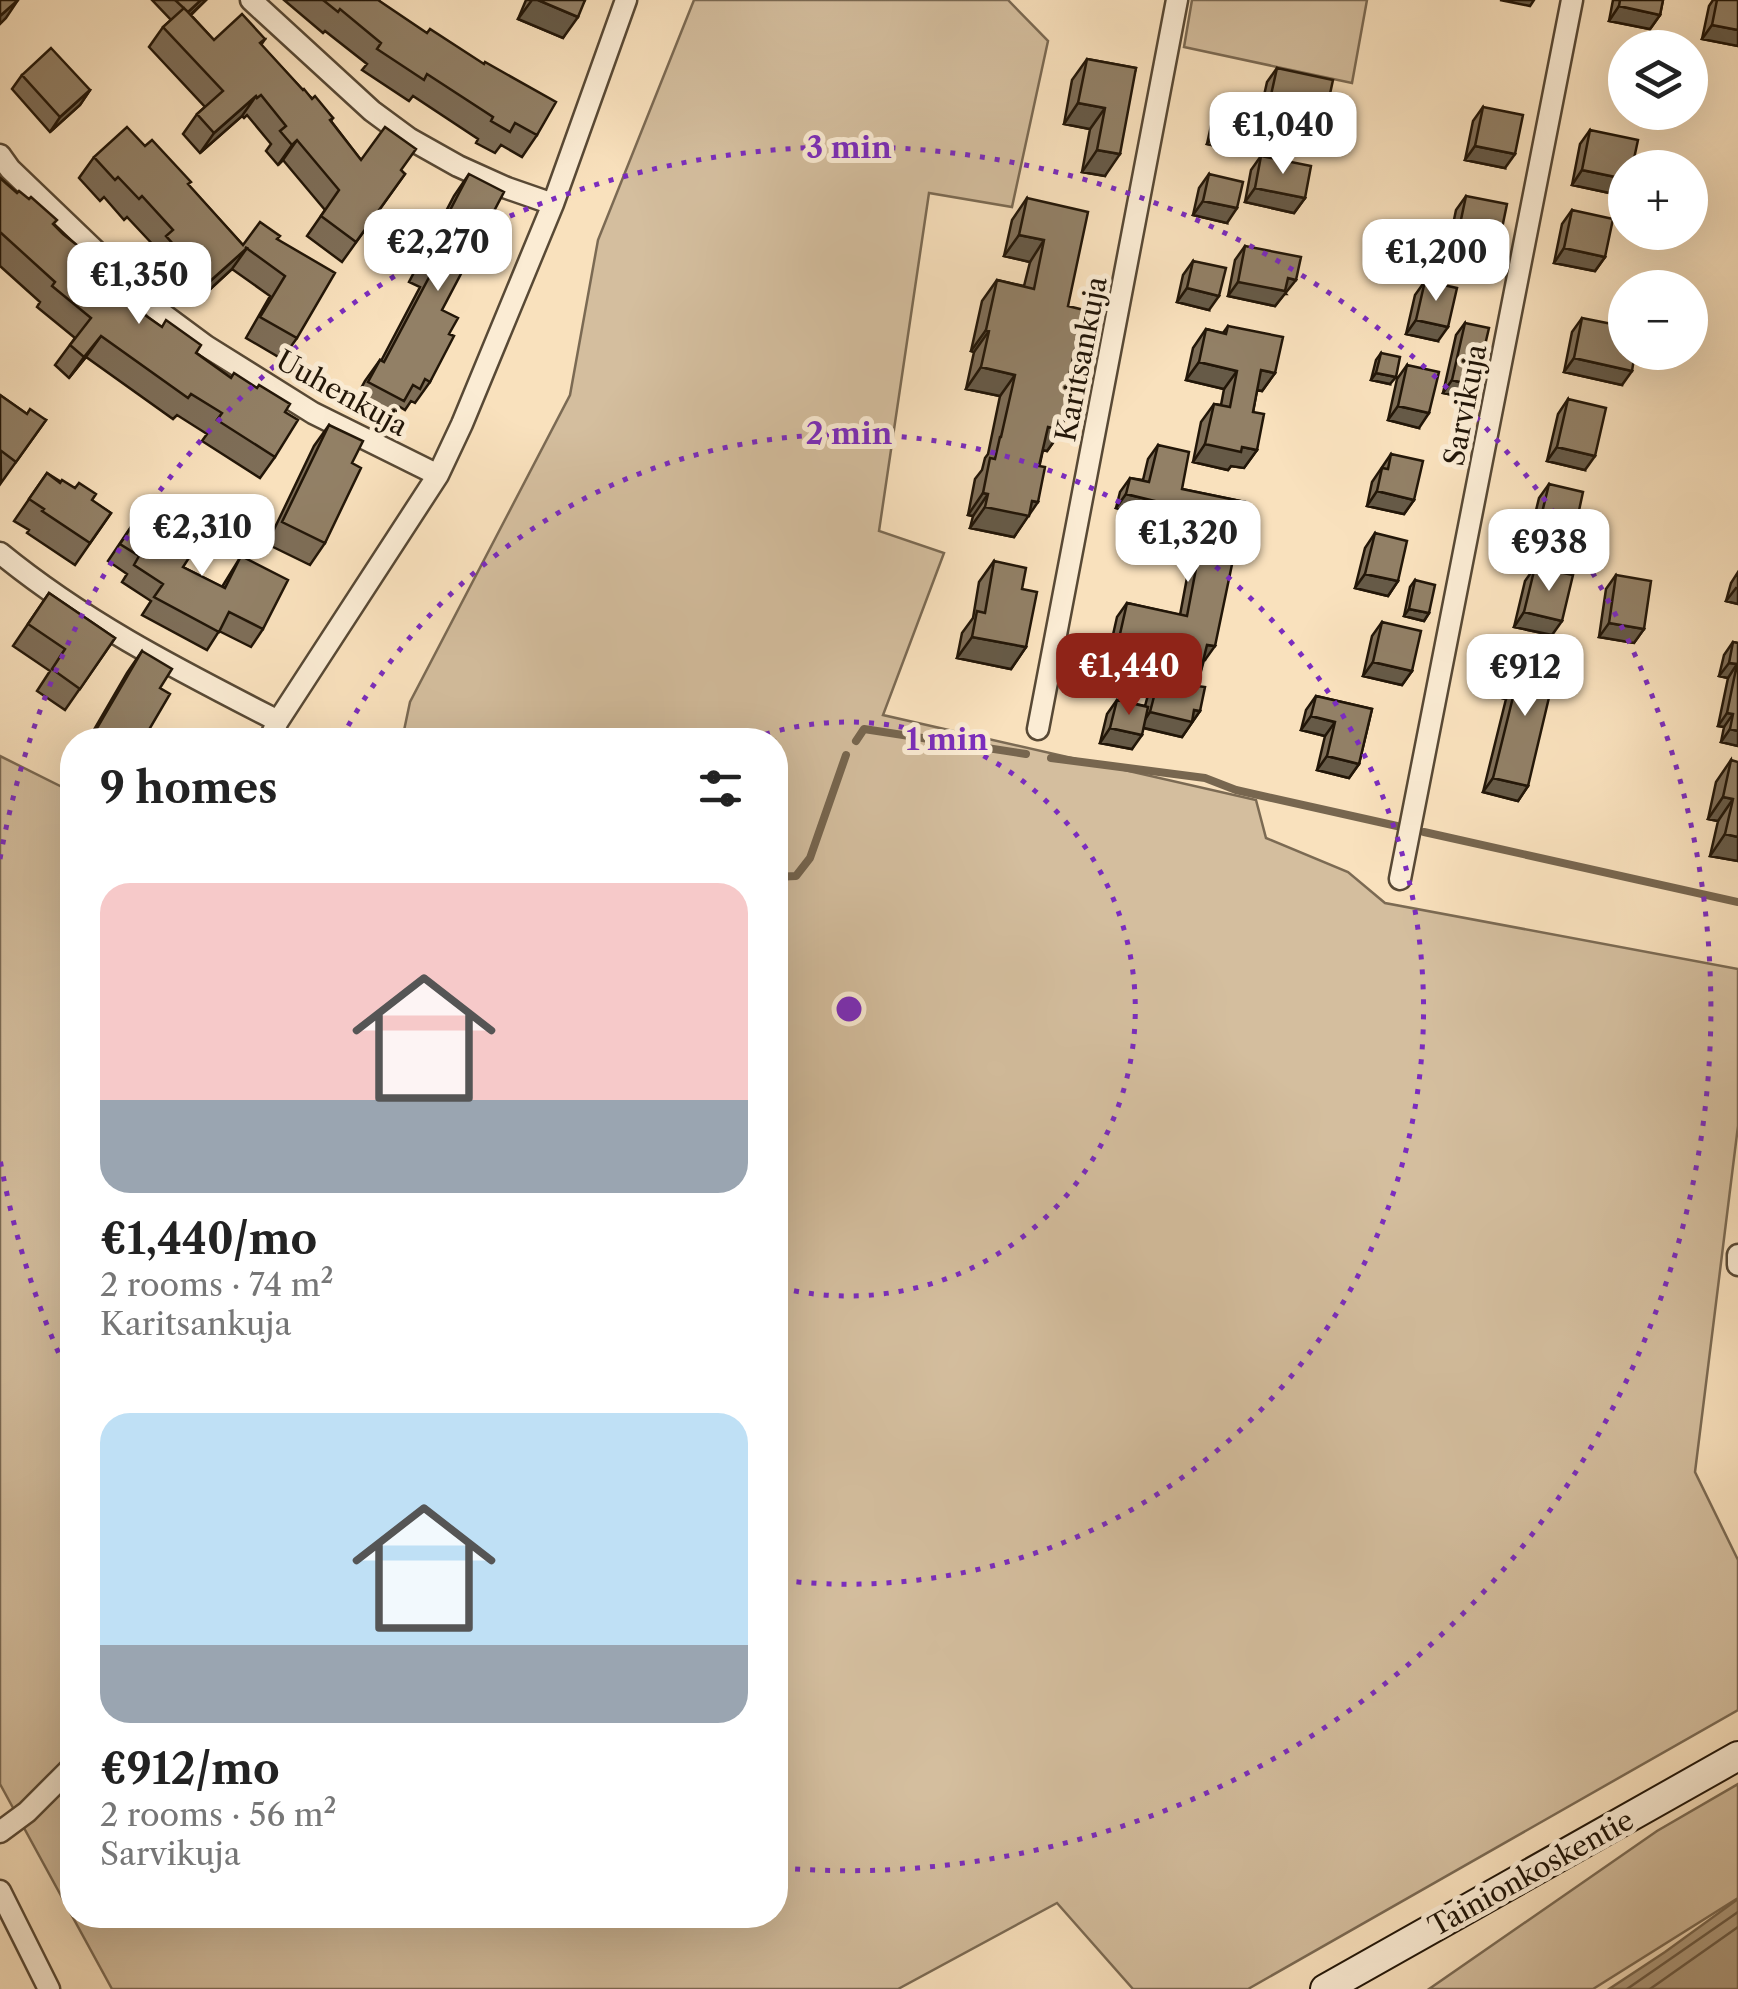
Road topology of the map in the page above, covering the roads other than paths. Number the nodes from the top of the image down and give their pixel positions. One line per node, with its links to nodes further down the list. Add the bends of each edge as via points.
1 (251, 0): 6 (street, via 372,112 410,138 458,166)
2 (626, 0): 6 (street)
3 (1177, 0): 11 (street, Karitsankuja)
4 (1572, 0): 12 (street, Sarvikuja)
5 (0, 156): 7 (street, Uuhenkuja, via 156,309 206,346 313,413)
6 (554, 204): 7 (street)
7 (438, 475): 10 (street)
8 (0, 554): 9 (street, via 81,614)
9 (271, 728)
10 (275, 728)
11 (1038, 729)
12 (1400, 879)
13 (1738, 1255): 14 (street)
14 (1738, 1265)
15 (1738, 1756): 20 (main road, Tainionkoskentie)
16 (60, 1780): 17 (street)
17 (0, 1832)
18 (0, 1891): 19 (street)
19 (50, 1989)
20 (1324, 1989)

